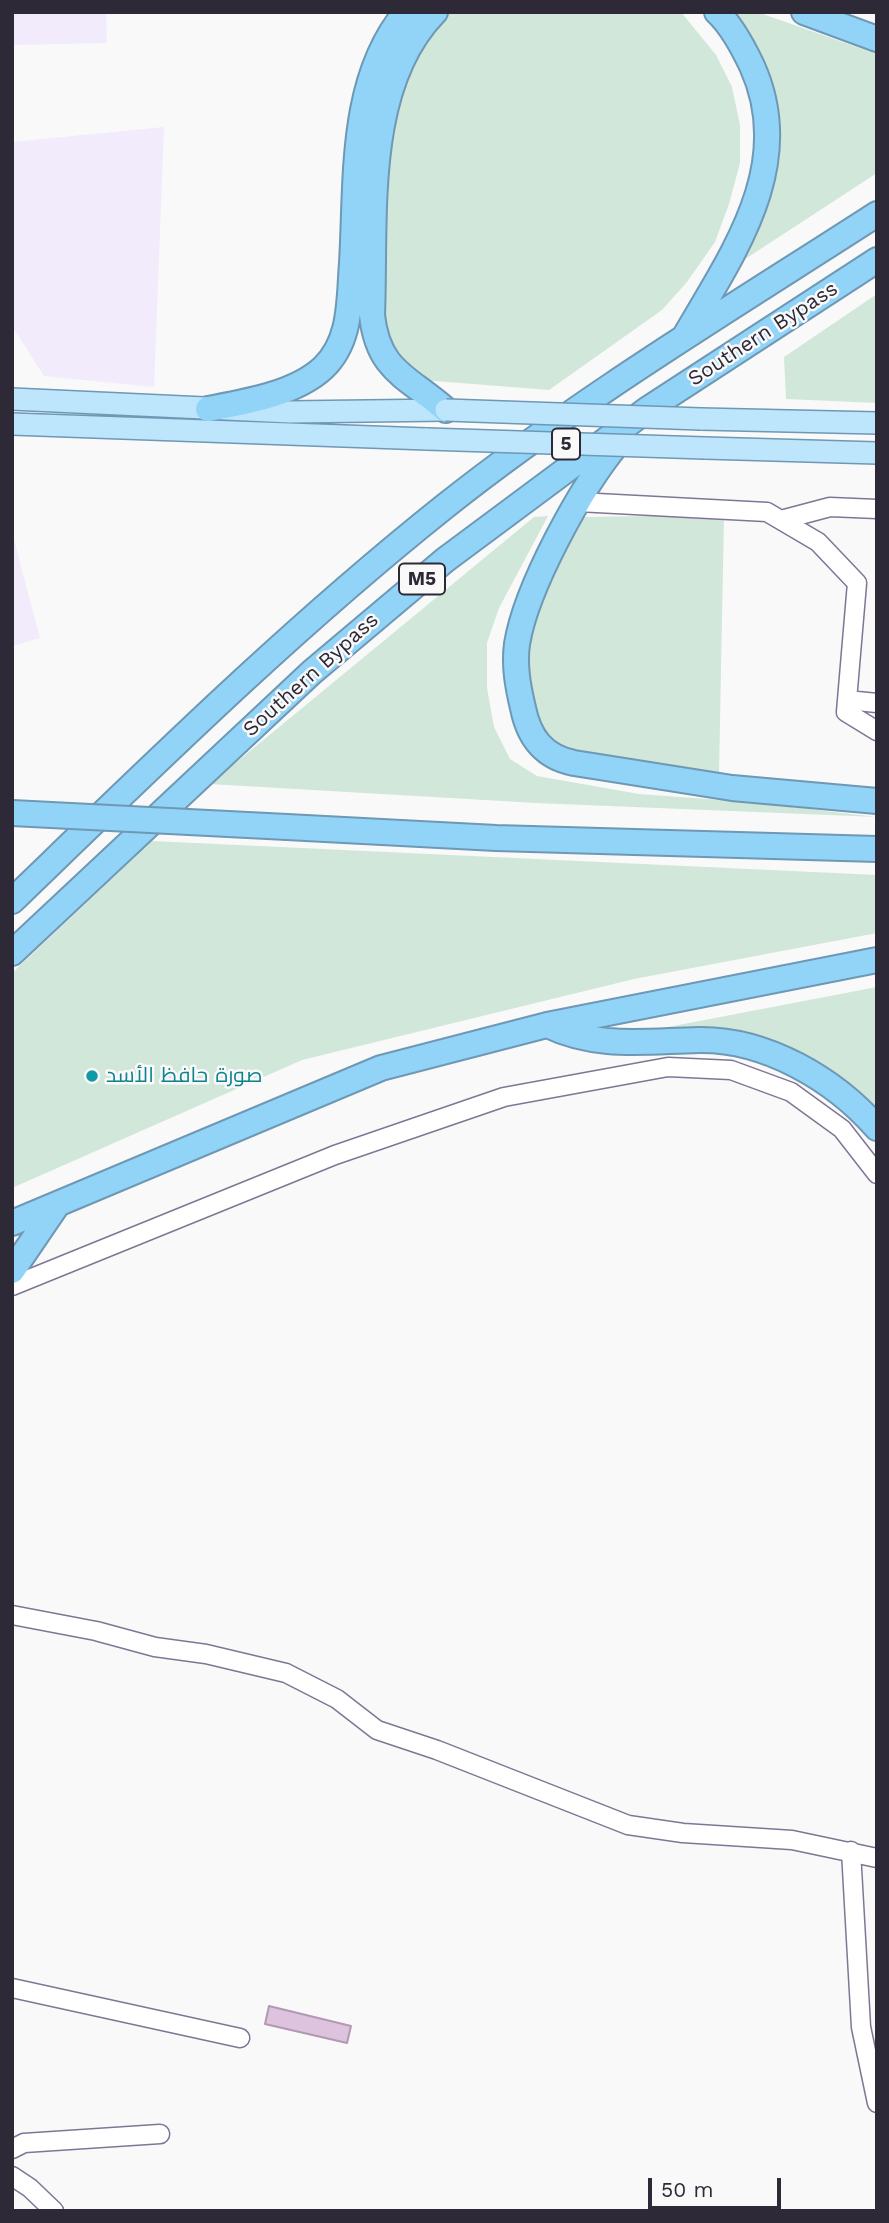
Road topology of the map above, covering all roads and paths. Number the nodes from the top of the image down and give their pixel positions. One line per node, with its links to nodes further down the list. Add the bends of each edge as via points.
1 (406, 12): 10 (highway, via 371,77 360,122 349,307 339,347 312,377 262,397)
2 (435, 12): 12 (highway, via 410,43 385,103 378,156 372,315 386,361 396,374)
3 (717, 12): 8 (highway, via 756,75 767,132 766,161 752,216)
4 (804, 12): 5 (highway)
5 (877, 38)
6 (877, 214): 8 (highway, Southern Bypass / M5)
7 (877, 260): 11 (highway, Southern Bypass / M5)
8 (684, 339): 27 (highway, Southern Bypass / M5, via 424,524 261,662)
9 (12, 399): 10 (main road, 5)
10 (208, 409): 13 (main road, 5)
11 (648, 409): 18 (highway, via 599,466); 28 (highway, Southern Bypass / M5, via 445,561 312,672)
12 (446, 410): 13 (main road, 5); 14 (main road, 5, bridge)
13 (290, 412): 16 (main road)
14 (877, 423)
15 (12, 424): 16 (main road, 5)
16 (289, 435): 17 (main road, 5, bridge)
17 (877, 453)
18 (578, 502): 20 (street, via 767,512); 24 (highway, via 546,564 517,645 517,678 525,718 538,745 564,761 626,773)
19 (877, 509): 20 (street, via 830,507)
20 (781, 520): 21 (street, via 818,542 857,583)
21 (847, 700): 22 (street); 23 (street, via 846,712)
22 (877, 703)
23 (877, 731)
24 (877, 801)
25 (12, 813): 26 (highway, bridge, via 510,838)
26 (877, 849)
27 (12, 901)
28 (12, 953)
29 (877, 960): 30 (highway)
30 (547, 1025): 31 (highway, via 598,1042 703,1040 776,1056 827,1084); 33 (highway, via 381,1068)
31 (877, 1128)
32 (877, 1174): 36 (street, via 842,1129 791,1092 732,1070 668,1067 503,1097 335,1155)
33 (58, 1204): 34 (highway); 35 (highway)
34 (12, 1223)
35 (12, 1271)
36 (12, 1286)
37 (12, 1615): 38 (street, via 286,1674 337,1699 377,1730 628,1825 792,1840)
38 (851, 1851): 39 (street); 42 (street, via 861,2027)
39 (877, 1858)
40 (12, 1989): 41 (street)
41 (240, 2038)
42 (877, 2103)
43 (160, 2134): 44 (street, via 24,2143)
44 (12, 2149)
45 (12, 2176): 46 (street)
46 (54, 2211)

